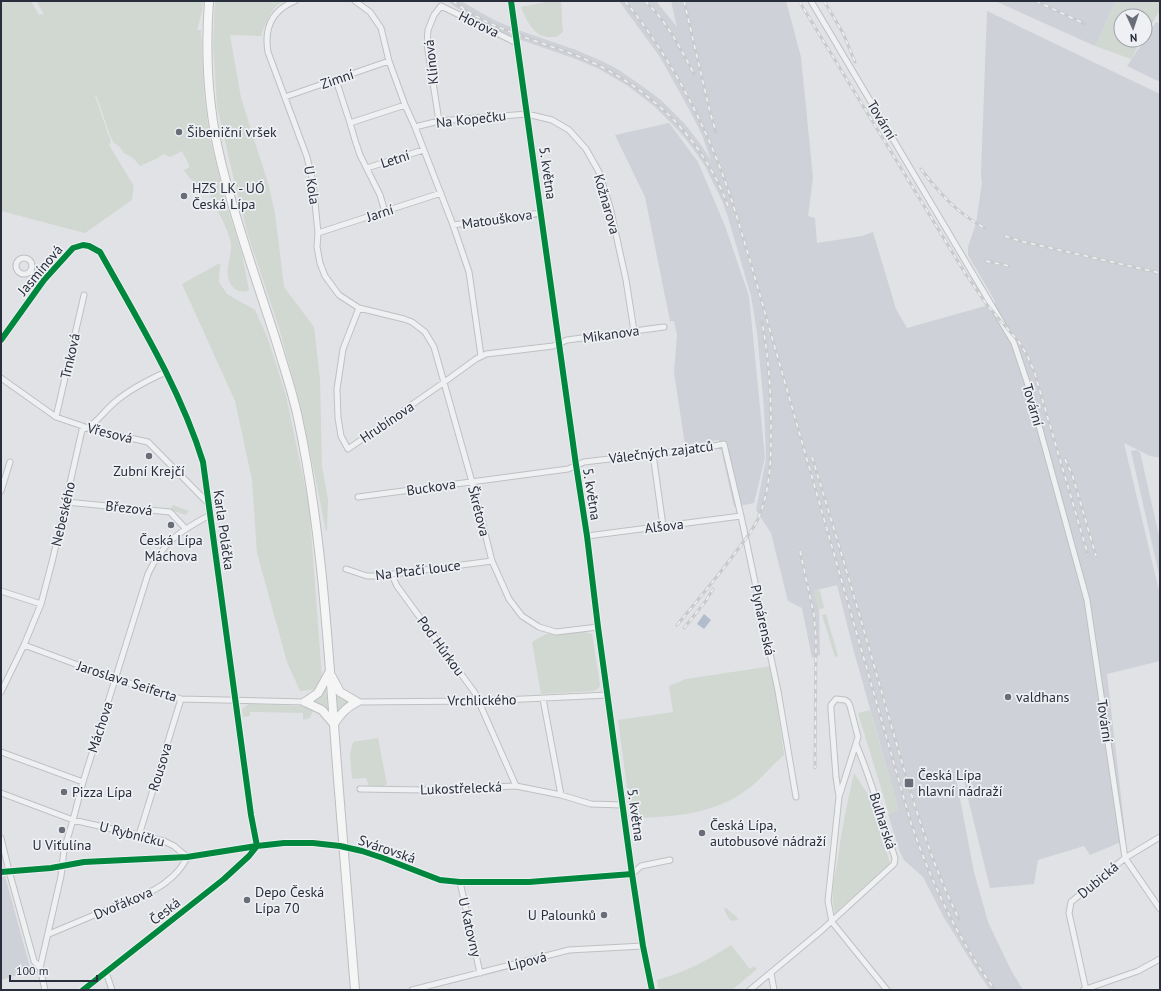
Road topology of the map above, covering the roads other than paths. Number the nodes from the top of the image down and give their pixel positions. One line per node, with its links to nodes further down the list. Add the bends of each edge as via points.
1 (209, 1): 60 (main road, via 208,66 214,128 229,194 298,416 314,507)
2 (295, 1): 10 (street, U Kola, via 278,12 267,31 268,52)
3 (355, 1): 8 (street, via 370,12 381,28)
4 (512, 1): 7 (street, 5. května)
5 (811, 1): 87 (street, Tovární, via 1014,343 1087,600)
6 (441, 6): 7 (street, Horova); 13 (street, Klínová, via 428,30 427,44)
7 (518, 43): 12 (street, 5. května)
8 (389, 61): 9 (street, Zimní); 11 (street)
9 (336, 80): 10 (street, Zimní); 14 (street)
10 (285, 97): 22 (street, U Kola, via 307,157 313,182)
11 (405, 105): 14 (street); 15 (street)
12 (527, 114): 13 (street, Na Kopečku); 20 (street, 5. května); 30 (street, Kožnarova, via 552,120 569,130 586,149 599,172 610,207)
13 (439, 121): 15 (street, Na Kopečku)
14 (350, 123): 17 (street)
15 (415, 127): 16 (street)
16 (423, 150): 17 (street, Letní); 18 (street)
17 (367, 168): 19 (street)
18 (441, 193): 19 (street, Jarní); 21 (street)
19 (385, 212): 22 (street, Jarní)
20 (541, 213): 21 (street, Matouškova); 32 (street, 5. května)
21 (453, 225): 33 (street, via 470,272)
22 (318, 233): 27 (street, U Kola, via 317,247 325,276 339,295)
23 (88, 246): 25 (street, Jasmínová, via 73,248); 34 (street, Karla Poláčka, via 100,252)
24 (30, 271): 25 (street)
25 (44, 280): 31 (street, Jasmínová)
26 (84, 295): 37 (street, Trnková)
27 (359, 308): 28 (street, U Kola, via 404,319); 36 (street, Hrubínova, via 343,349 337,389 341,436 348,449)
28 (419, 327): 36 (street, Škrétova, via 434,347)
29 (664, 327): 30 (street, Mikanova)
30 (634, 331): 32 (street, Mikanova, via 567,340)
31 (1, 340)
32 (559, 344): 33 (street, Hrubínova); 42 (street, 5. května)
33 (481, 356): 36 (street, Hrubínova)
34 (166, 372): 38 (street, Nebeského, via 124,395); 47 (street, Karla Poláčka, via 204,462)
35 (1, 378): 37 (street, Vřesová)
36 (443, 384): 43 (street, Škrétova)
37 (56, 417): 38 (street, Vřesová)
38 (87, 428): 46 (street, Nebeského, via 82,430); 47 (street, Vřesová, via 148,442)
39 (724, 444): 40 (street, Válečných zajatců); 49 (street, Plynárenská)
40 (653, 454): 42 (street, Válečných zajatců); 50 (street)
41 (10, 462): 44 (street)
42 (576, 465): 43 (street, Buckova, via 568,469); 52 (street, 5. května)
43 (472, 482): 45 (street, Buckova); 53 (street, Škrétova)
44 (1, 490)
45 (358, 497)
46 (66, 502): 51 (street, Březová, via 170,512); 57 (street, Nebeského)
47 (208, 503): 48 (street, Karla Poláčka)
48 (210, 515): 51 (street, Máchova); 66 (street, Karla Poláčka)
49 (741, 516): 50 (street, Alšova); 78 (street, Plynárenská, via 778,691)
50 (663, 526): 52 (street, Alšova)
51 (185, 528): 61 (street, Máchova, via 155,558)
52 (587, 536): 58 (street, 5. května)
53 (492, 561): 55 (street, Na Ptačí louce); 58 (street, Škrétova, via 509,599 522,616 538,627 556,632)
54 (346, 569): 55 (street, Na Ptačí louce, via 367,576)
55 (392, 575): 67 (street, Pod Hůrkou, via 397,586)
56 (1, 591): 57 (street)
57 (41, 604): 59 (street, Nebeského)
58 (598, 627): 63 (street, 5. května)
59 (24, 645): 61 (street, Jaroslava Seiferta); 62 (street, Nebeského)
60 (330, 672): 68 (main road, via 318,693); 69 (main road, via 340,692); 70 (main road)
61 (116, 679): 65 (street, Jaroslava Seiferta); 73 (street, Máchova)
62 (1, 692)
63 (608, 695): 64 (street, Vrchlického); 80 (street, 5. května)
64 (543, 699): 67 (street, Vrchlického); 77 (street)
65 (181, 700): 66 (street, Jaroslava Seiferta); 82 (street, Rousova)
66 (236, 701): 68 (street, Jaroslava Seiferta); 85 (street, Karla Poláčka)
67 (479, 701): 69 (street, Vrchlického); 74 (street, Pod Hůrkou)
68 (305, 702): 70 (main road, via 322,710)
69 (357, 702): 70 (main road, via 340,714)
70 (334, 724): 104 (main road, bridge)
71 (856, 744): 79 (street, Bulharská); 79 (street, Bulharská, via 857,729 850,706 845,700 836,699 830,710); 95 (street, Bulharská, via 876,796 895,858 894,864)
72 (1, 752): 73 (street)
73 (83, 782): 81 (street, Máchova)
74 (516, 786): 75 (street, Lukostřelecká); 77 (street, Lukostřelecká)
75 (360, 790)
76 (1, 793): 81 (street, U Rybníčku)
77 (561, 795): 80 (street, Lukostřelecká, via 591,804)
78 (796, 797)
79 (839, 797): 95 (street, Bulharská, via 828,901)
80 (622, 805): 92 (street, 5. května)
81 (73, 820): 82 (street, U Rybníčku); 89 (street, Máchova)
82 (139, 835): 86 (street, U Rybníčku, via 164,841)
83 (1160, 837): 87 (street, Dubická)
84 (1, 838): 90 (street)
85 (257, 846): 86 (street, Svárovská); 93 (street, Svárovská, via 313,843 340,846 383,858 440,880); 103 (street, Česká, via 224,879 106,972)
86 (187, 857): 89 (street, Svárovská, via 84,862); 96 (street, Dvořákova, via 184,864 163,885)
87 (1125, 858): 94 (street); 110 (street, Dubická, via 1071,902 1069,913)
88 (670, 860): 92 (street, via 640,866)
89 (62, 866): 90 (street, Svárovská); 96 (street, Máchova)
90 (9, 871): 91 (street, Svárovská); 99 (street, via 34,961)
91 (1, 872)
92 (632, 874): 93 (street, Svárovská, via 529,882); 97 (street, 5. května)
93 (460, 882): 100 (street, U Katovny)
94 (1160, 909)
95 (832, 922): 101 (street, Bulharská); 109 (street)
96 (49, 934): 99 (street, Máchova)
97 (643, 946): 100 (street, Lípová, via 569,950); 106 (street, 5. května)
98 (1160, 959): 110 (street, via 1138,972)
99 (40, 968): 102 (street)
100 (480, 973): 105 (street, Lípová)
101 (771, 973): 107 (street, Bulharská); 108 (street)
102 (45, 990)
103 (112, 990)
104 (355, 990)
105 (412, 990)
106 (652, 990)
107 (750, 990)
108 (774, 990)
109 (888, 990)
110 (1085, 990)

